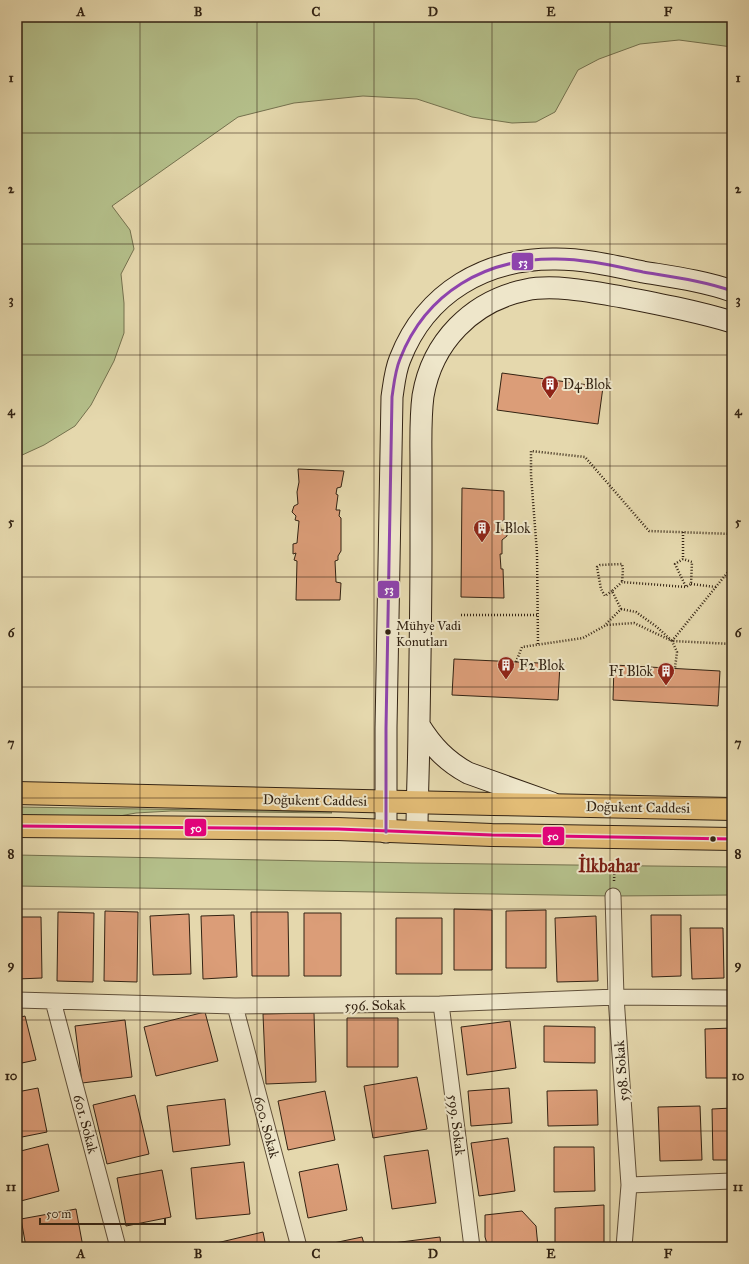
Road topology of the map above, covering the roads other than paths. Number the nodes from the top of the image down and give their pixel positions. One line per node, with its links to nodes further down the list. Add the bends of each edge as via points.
1 (732, 291): 5 (main road, via 690,280 607,265 557,259 527,260 490,269 448,292 412,334 400,359 392,397)
2 (732, 322): 3 (main road, via 707,314 597,292 539,288 514,293 480,308 462,321 447,337 427,381 421,433)
3 (419, 725): 6 (main road); 7 (main road, via 430,743 456,767)
4 (17, 793): 5 (main road, Doğukent Caddesi)
5 (386, 801): 6 (main road, Doğukent Caddesi); 10 (main road)
6 (417, 802): 7 (main road, Doğukent Caddesi); 11 (main road)
7 (558, 806): 8 (main road, Doğukent Caddesi)
8 (732, 808)
9 (17, 826): 10 (main road, Doğukent Caddesi, via 338,829)
10 (386, 832): 11 (main road, Doğukent Caddesi)
11 (417, 832): 12 (main road, Doğukent Caddesi)
12 (732, 839)
13 (613, 896): 14 (street, 598. Sokak)
14 (616, 996): 15 (street, 596. Sokak); 18 (street, 596. Sokak); 21 (street, 598. Sokak)
15 (732, 998)
16 (17, 1000): 17 (street, 596. Sokak)
17 (53, 1001): 19 (street, 596. Sokak); 22 (street, 601. Sokak)
18 (442, 1004): 19 (street, 596. Sokak); 24 (street, 599. Sokak)
19 (235, 1006): 23 (street, 600. Sokak)
20 (732, 1181): 21 (street)
21 (629, 1185): 25 (street, 598. Sokak)
22 (118, 1247)
23 (299, 1247)
24 (472, 1247)
25 (624, 1247)

